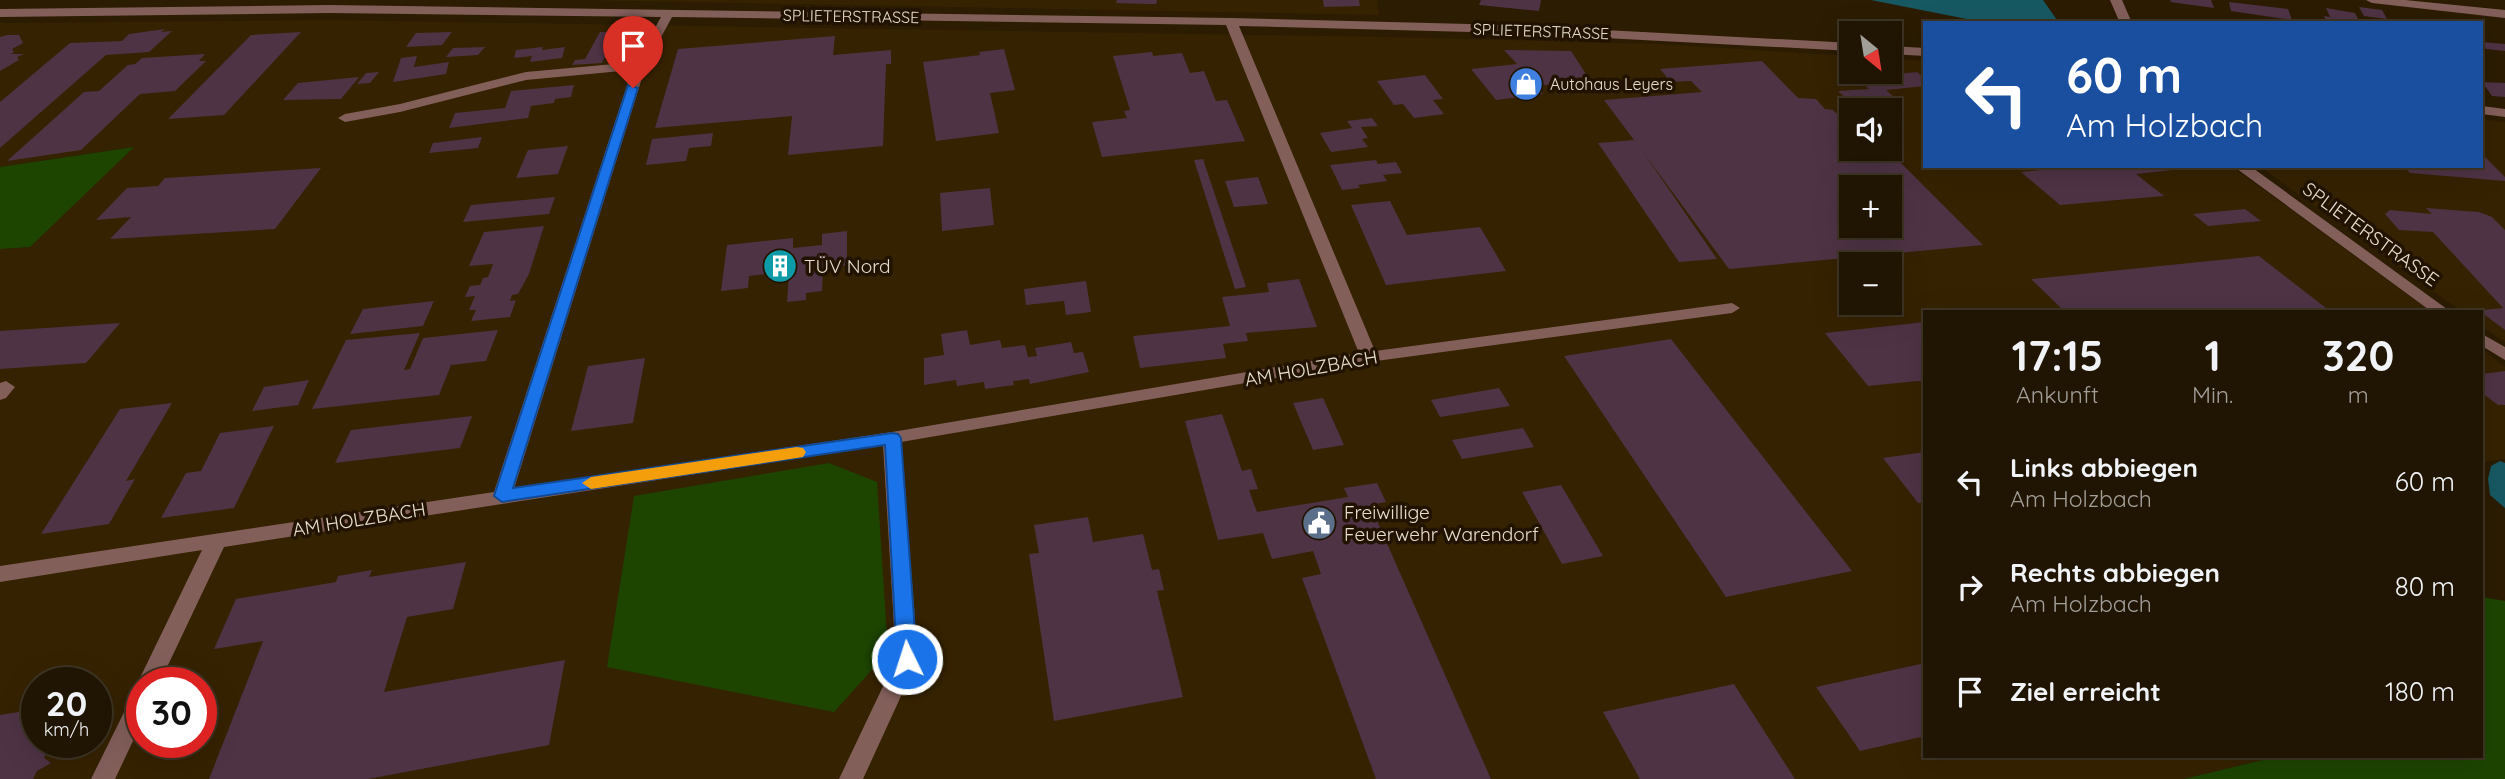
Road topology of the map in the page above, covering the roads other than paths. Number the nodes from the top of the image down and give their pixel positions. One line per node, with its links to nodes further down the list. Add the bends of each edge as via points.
1 (117, 0): 7 (street)
2 (764, 0): 11 (street)
3 (839, 0): 12 (street)
4 (2116, 0): 13 (street)
5 (2372, 0): 10 (street)
6 (433, 5): 7 (street, SPLIETERSTRASSE); 9 (street, SPLIETERSTRASSE)
7 (98, 12): 8 (street, SPLIETERSTRASSE)
8 (0, 13)
9 (669, 13): 11 (street, SPLIETERSTRASSE); 18 (street)
10 (2505, 14)
11 (753, 15): 12 (street, SPLIETERSTRASSE)
12 (823, 16): 14 (street, SPLIETERSTRASSE)
13 (2125, 21)
14 (1231, 22): 15 (street, SPLIETERSTRASSE, via 1508,29); 27 (street)
15 (1839, 46)
16 (1902, 51): 17 (street)
17 (1923, 52)
18 (640, 65): 21 (street, via 526,76); 29 (street)
19 (2483, 110): 20 (street)
20 (2505, 113)
21 (345, 118)
22 (2244, 168): 24 (street, SPLIETERSTRASSE)
23 (1732, 308): 27 (street, AM HOLZBACH)
24 (2440, 310)
25 (2483, 340): 26 (street)
26 (2505, 355)
27 (1369, 357): 28 (street, AM HOLZBACH)
28 (892, 438): 29 (street, AM HOLZBACH); 35 (street, via 907,659)
29 (502, 496): 30 (street, AM HOLZBACH)
30 (216, 543): 31 (street, AM HOLZBACH); 32 (street)
31 (0, 574)
32 (156, 667)
33 (126, 731): 34 (street)
34 (103, 779)
35 (851, 779)

